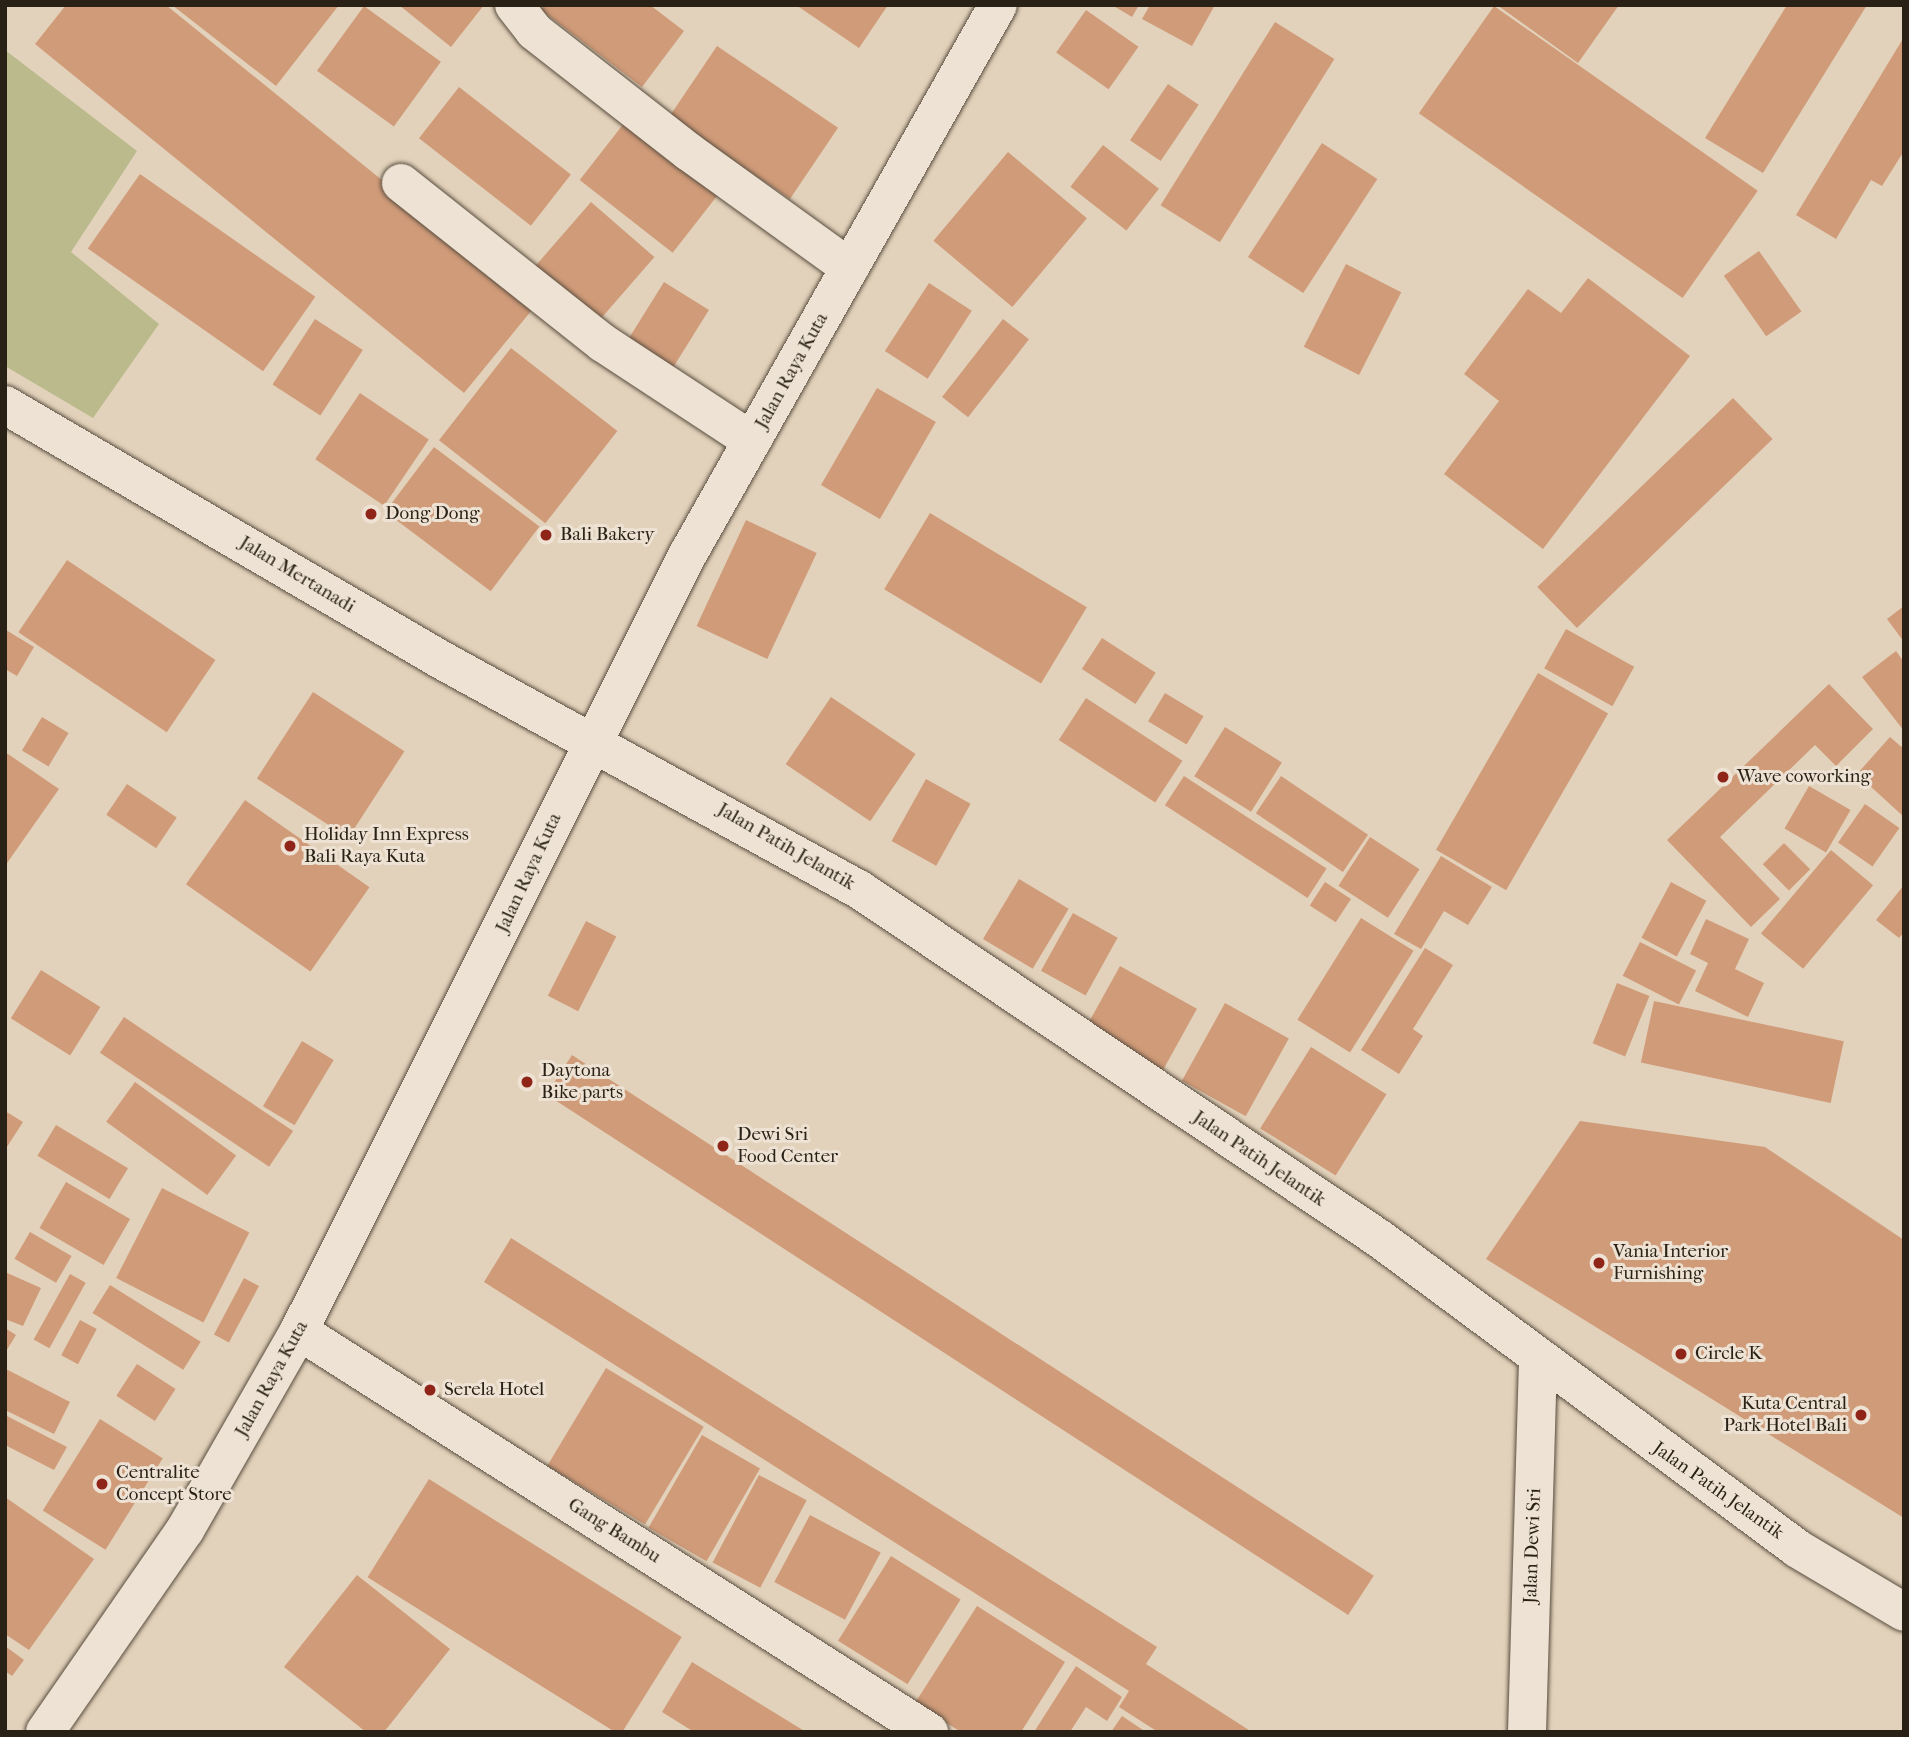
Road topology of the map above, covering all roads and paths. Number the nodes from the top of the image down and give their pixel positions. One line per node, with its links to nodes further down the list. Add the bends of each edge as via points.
1 (514, 5): 4 (street, via 534,31 688,152)
2 (998, 5): 4 (street, Jalan Raya Kuta)
3 (401, 183): 6 (street, via 603,343)
4 (850, 268): 6 (street, Jalan Raya Kuta)
5 (5, 405): 7 (street, Jalan Mertanadi, via 436,657)
6 (752, 441): 7 (street, Jalan Raya Kuta)
7 (592, 740): 8 (street, Jalan Raya Kuta, via 417,1106); 9 (street, Jalan Patih Jelantik, via 860,890 1380,1240)
8 (299, 1331): 13 (street, Jalan Raya Kuta, via 185,1530); 14 (street, Gang Bambu)
9 (1538, 1360): 10 (street, Jalan Patih Jelantik); 11 (street, Jalan Dewi Sri)
10 (1607, 1413): 11 (street, via 1555,1414); 12 (street, Jalan Patih Jelantik, via 1798,1549)
11 (1536, 1438): 15 (street, Jalan Dewi Sri)
12 (1904, 1612)
13 (45, 1732)
14 (929, 1732)
15 (1527, 1732)

